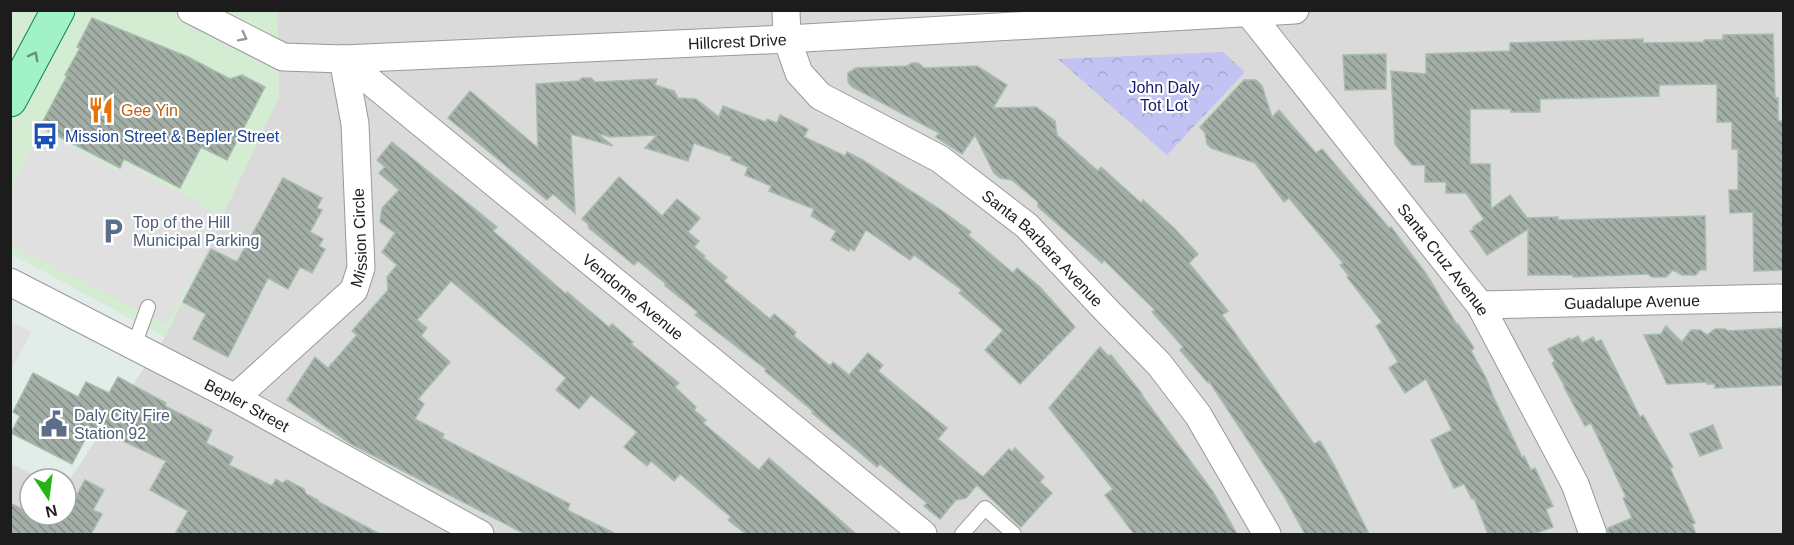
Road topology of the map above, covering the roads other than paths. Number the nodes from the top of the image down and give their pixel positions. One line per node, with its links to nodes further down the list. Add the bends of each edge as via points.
1 (58, 10): 8 (main road, one-way to 1)
2 (191, 10): 7 (street, Hillcrest Drive, one-way to 7, via 284,57)
3 (786, 10): 6 (street, Santa Barbara Avenue)
4 (1295, 10): 5 (street, Hillcrest Drive)
5 (1249, 13): 6 (street, Hillcrest Drive); 11 (street, Santa Cruz Avenue)
6 (787, 39): 7 (street, Hillcrest Drive); 19 (street, Santa Barbara Avenue, via 799,73 820,96 939,159 1027,226 1159,364 1198,415)
7 (344, 59): 14 (street, Mission Circle, via 355,124 361,268 354,290); 16 (street, Vendome Avenue)
8 (10, 100)
9 (14, 290): 13 (street, Bepler Street)
10 (1784, 298): 11 (street, Guadalupe Avenue)
11 (1480, 305): 20 (street, Santa Cruz Avenue, via 1575,484)
12 (148, 307): 13 (lane)
13 (134, 346): 14 (street, Bepler Street)
14 (235, 398): 15 (street, Bepler Street)
15 (480, 534)
16 (923, 534)
17 (962, 534): 18 (lane, via 985,508)
18 (1014, 534)
19 (1267, 534)
20 (1593, 534)

